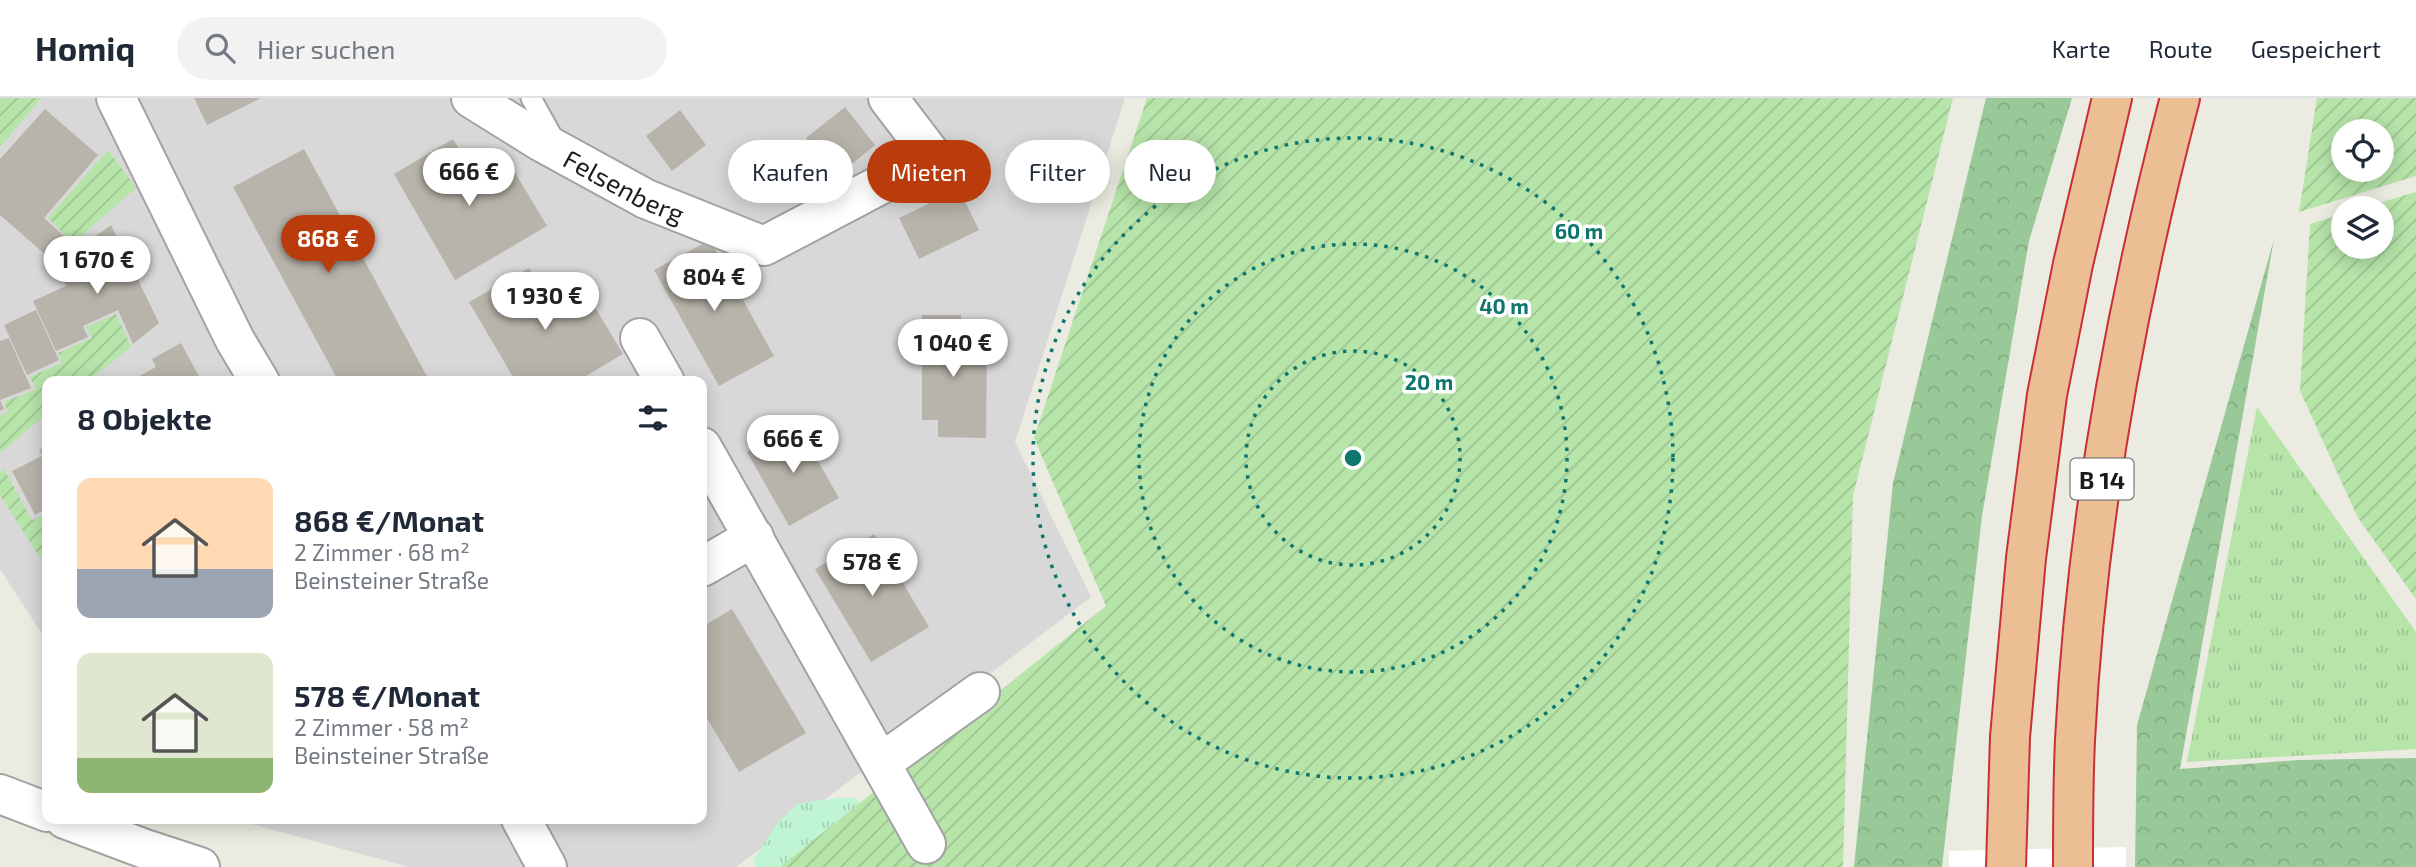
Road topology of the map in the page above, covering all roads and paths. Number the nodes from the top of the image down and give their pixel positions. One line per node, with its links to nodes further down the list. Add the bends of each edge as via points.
1 (116, 98): 9 (street)
2 (471, 98): 7 (street, Felsenberg)
3 (531, 98): 7 (lane)
4 (888, 98): 7 (street, Felsenberg, via 933,157 764,246 646,199)
5 (2112, 98): 23 (highway, B 14, via 2047,395 2010,737)
6 (2180, 98): 24 (highway, B 14, via 2113,402 2090,561 2075,740)
7 (561, 153)
8 (640, 338): 10 (street)
9 (256, 376)
10 (662, 376)
11 (707, 456): 12 (street)
12 (754, 537): 13 (street); 15 (street)
13 (707, 564)
14 (980, 692): 15 (street)
15 (881, 763): 20 (street)
16 (0, 794): 17 (street)
17 (42, 810)
18 (78, 824): 21 (street)
19 (524, 824): 22 (street)
20 (926, 844)
21 (200, 867)
22 (547, 867)
23 (2006, 867)
24 (2073, 867)

